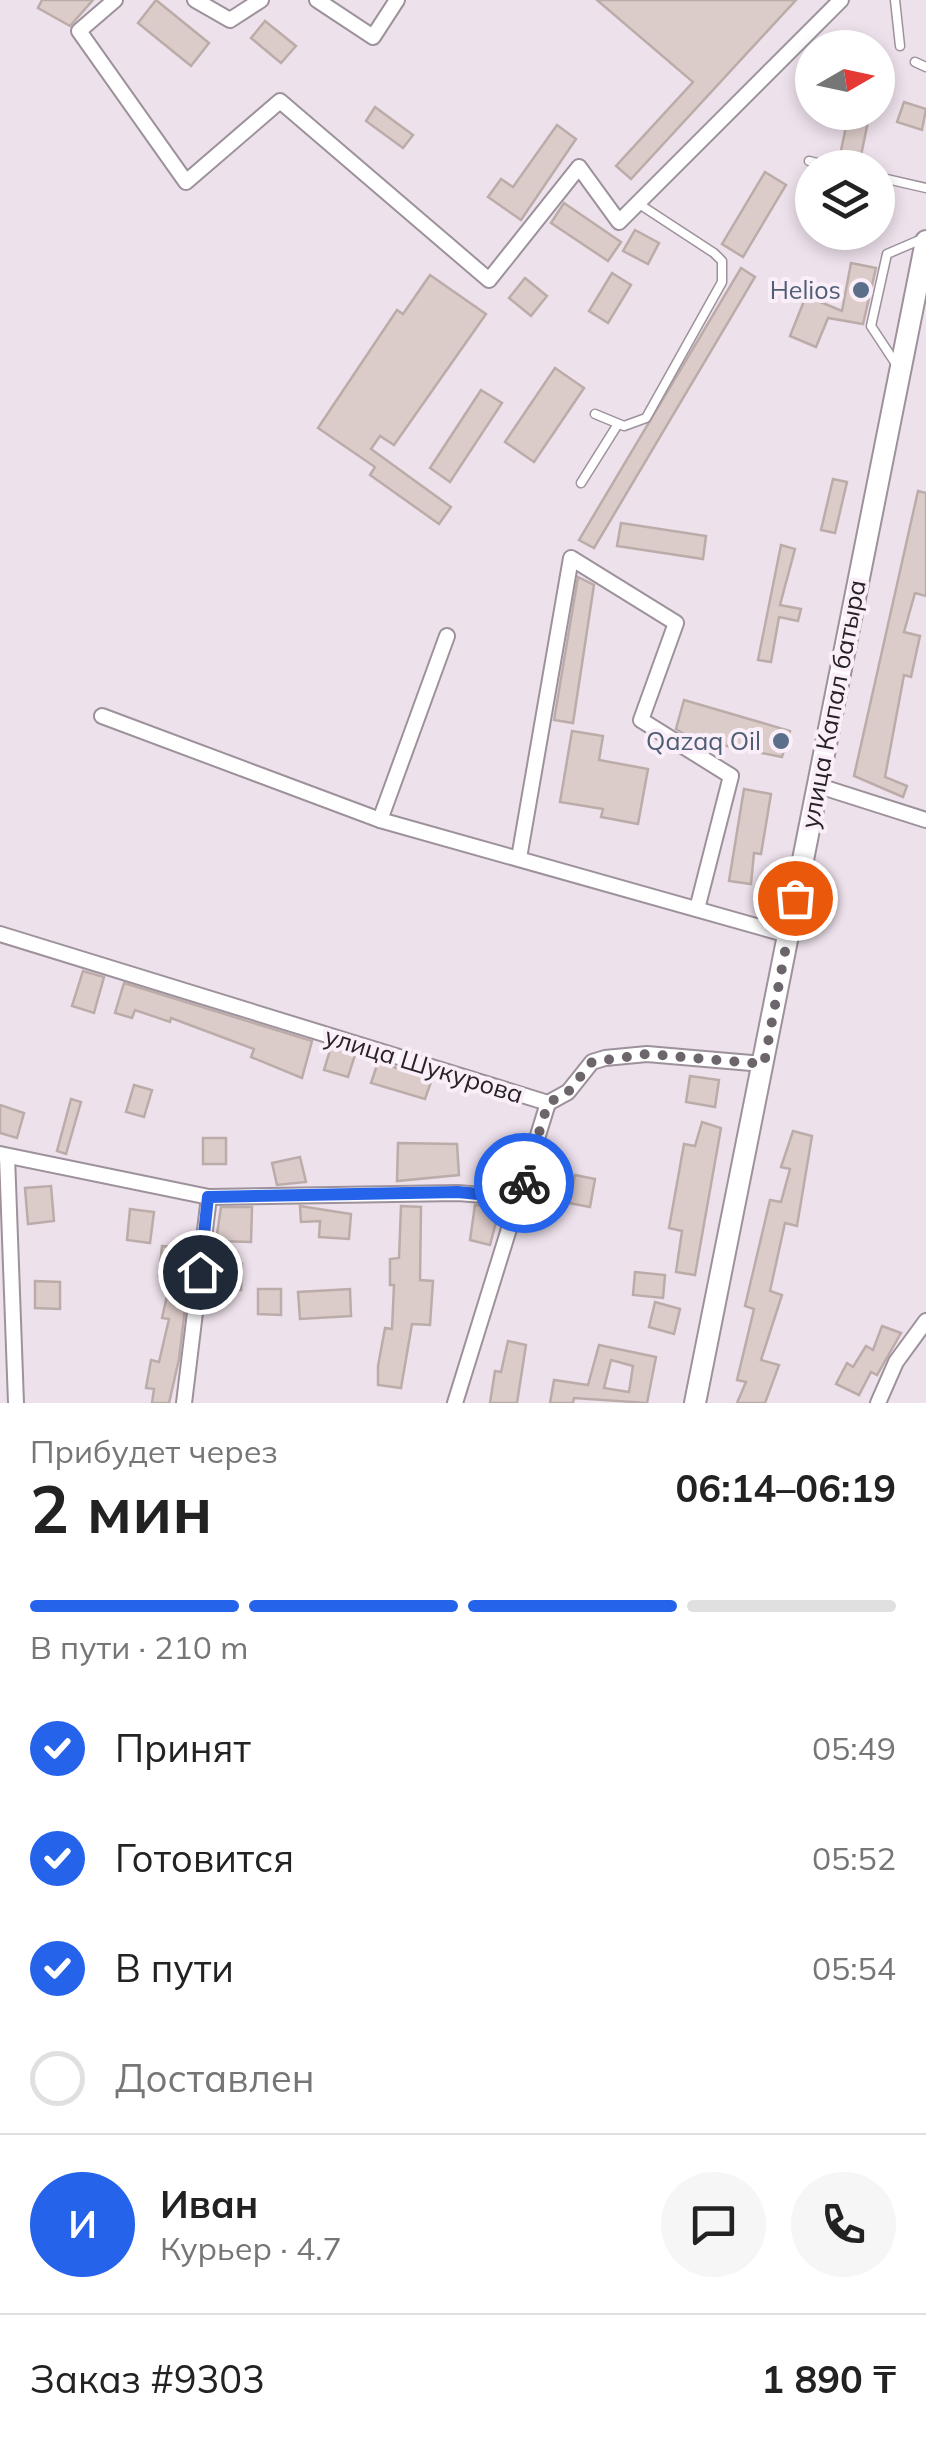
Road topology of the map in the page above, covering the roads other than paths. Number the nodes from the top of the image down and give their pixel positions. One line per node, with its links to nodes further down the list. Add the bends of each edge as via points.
1 (115, 0): 13 (street, via 79,31 186,182 280,101 489,280 579,167 618,222)
2 (195, 0): 3 (street, via 230,20)
3 (261, 0)
4 (317, 0): 5 (street, via 372,36)
5 (397, 0)
6 (841, 0): 13 (street)
7 (895, 0): 8 (lane)
8 (900, 46)
9 (915, 62): 10 (lane)
10 (926, 67)
11 (895, 181): 12 (lane)
12 (926, 188)
13 (639, 204): 17 (lane, via 714,253 722,282 646,418)
14 (926, 239): 15 (main road, улица Капал батыра); 15 (lane, via 887,254 871,326)
15 (900, 370): 21 (main road, улица Капал батыра)
16 (595, 414): 17 (lane)
17 (618, 424): 18 (lane)
18 (580, 483)
19 (447, 636): 22 (street)
20 (102, 716): 22 (street)
21 (816, 785): 23 (street); 27 (main road, улица Капал батыра)
22 (380, 820): 24 (street)
23 (926, 820)
24 (519, 858): 25 (street); 25 (street, via 570,558 676,623 641,720 731,776)
25 (696, 909): 27 (street)
26 (0, 934): 29 (street, улица Шукурова)
27 (788, 936): 28 (main road, улица Капал батыра)
28 (764, 1064): 29 (street, via 647,1054 605,1058); 37 (main road, улица Капал батыра)
29 (548, 1103): 32 (street, улица Шукурова)
30 (4, 1155): 31 (street); 34 (street)
31 (208, 1197): 32 (street, via 458,1192); 35 (street)
32 (519, 1198): 36 (street, улица Шукурова)
33 (926, 1322): 38 (street, via 896,1362)
34 (16, 1403)
35 (184, 1403)
36 (455, 1403)
37 (695, 1403)
38 (878, 1403)

